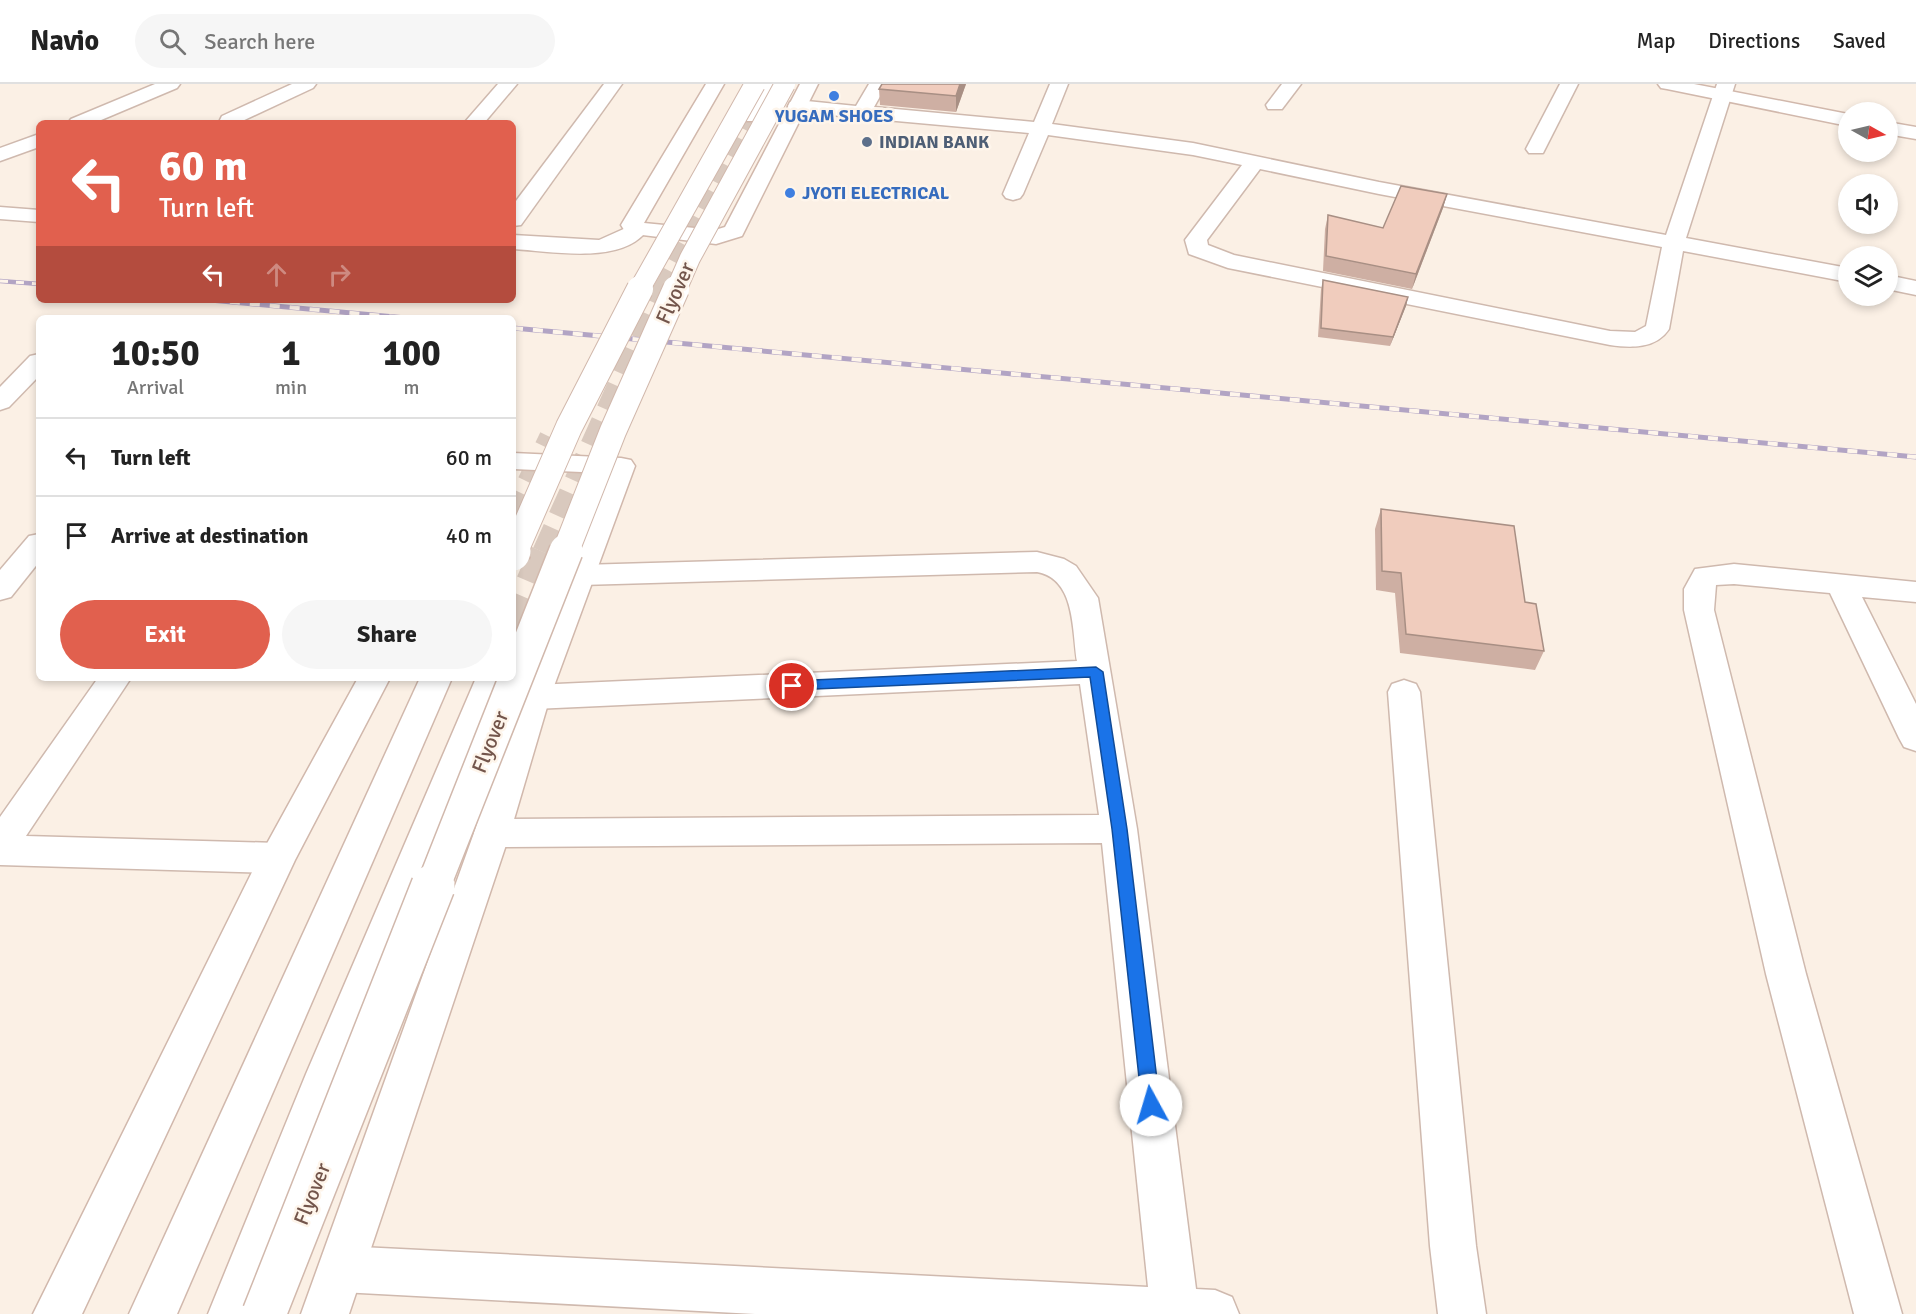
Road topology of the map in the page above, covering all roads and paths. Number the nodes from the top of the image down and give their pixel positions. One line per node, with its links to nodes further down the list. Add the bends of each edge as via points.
1 (171, 84): 22 (street)
2 (307, 84): 23 (street)
3 (508, 84): 24 (street)
4 (613, 84): 37 (street)
5 (715, 84): 38 (street, via 632,225)
6 (747, 84): 19 (street)
7 (755, 84): 48 (street, Flyover, bridge, via 656,257 569,427)
8 (773, 84): 20 (street)
9 (809, 84): 16 (street)
10 (878, 84): 18 (street)
11 (1059, 84): 25 (street)
12 (1292, 84): 17 (street)
13 (1569, 84): 31 (street)
14 (1667, 84): 15 (street)
15 (1724, 90): 21 (street); 40 (street)
16 (791, 95): 18 (street); 38 (street, via 734,231 716,237); 54 (street, Flyover, bridge, via 690,258 613,431)
17 (1275, 105)
18 (862, 112): 25 (street)
19 (730, 114)
20 (754, 117)
21 (1838, 118)
22 (85, 120)
23 (229, 120)
24 (477, 120)
25 (1042, 128): 33 (street, via 1193,149); 34 (street)
26 (1898, 130): 28 (street)
27 (9, 131): 29 (street)
28 (1916, 133)
29 (36, 139)
30 (36, 141): 32 (street)
31 (1536, 149)
32 (0, 155)
33 (1255, 162): 40 (street); 40 (street, via 1196,240 1197,249 1228,261 1610,338 1649,337 1657,329)
34 (1013, 194)
35 (0, 213): 36 (street)
36 (36, 216)
37 (516, 216)
38 (638, 229): 39 (street, via 601,247)
39 (516, 242)
40 (1674, 243): 41 (street)
41 (1838, 273)
42 (1898, 284): 43 (street)
43 (1916, 288)
44 (36, 364): 45 (street)
45 (0, 402)
46 (516, 461): 49 (street, via 621,466)
47 (36, 547): 51 (street)
48 (516, 547)
49 (581, 575): 53 (street, via 1054,564 1071,576 1083,598); 62 (street)
50 (1841, 585): 52 (street); 63 (street); 78 (street, via 1734,574 1706,576 1699,589 1699,610 1786,974)
51 (0, 590)
52 (1916, 592)
53 (1096, 672): 62 (street); 64 (street)
54 (516, 676)
55 (113, 681): 66 (street)
56 (372, 681): 67 (street)
57 (435, 681): 72 (street)
58 (457, 681): 73 (street)
59 (491, 681): 74 (street)
60 (514, 681): 75 (street, Flyover, bridge)
61 (1404, 692): 77 (street)
62 (534, 697): 65 (street)
63 (1916, 738)
64 (1119, 829): 65 (street); 70 (street)
65 (492, 833): 68 (street)
66 (0, 848): 67 (street)
67 (277, 858): 71 (street)
68 (340, 1269): 69 (street); 76 (street)
69 (898, 1306): 70 (street)
70 (1188, 1313)
71 (57, 1314)
72 (153, 1314)
73 (175, 1314)
74 (232, 1314)
75 (264, 1314)
76 (325, 1314)
77 (1462, 1314)
78 (1878, 1314)

